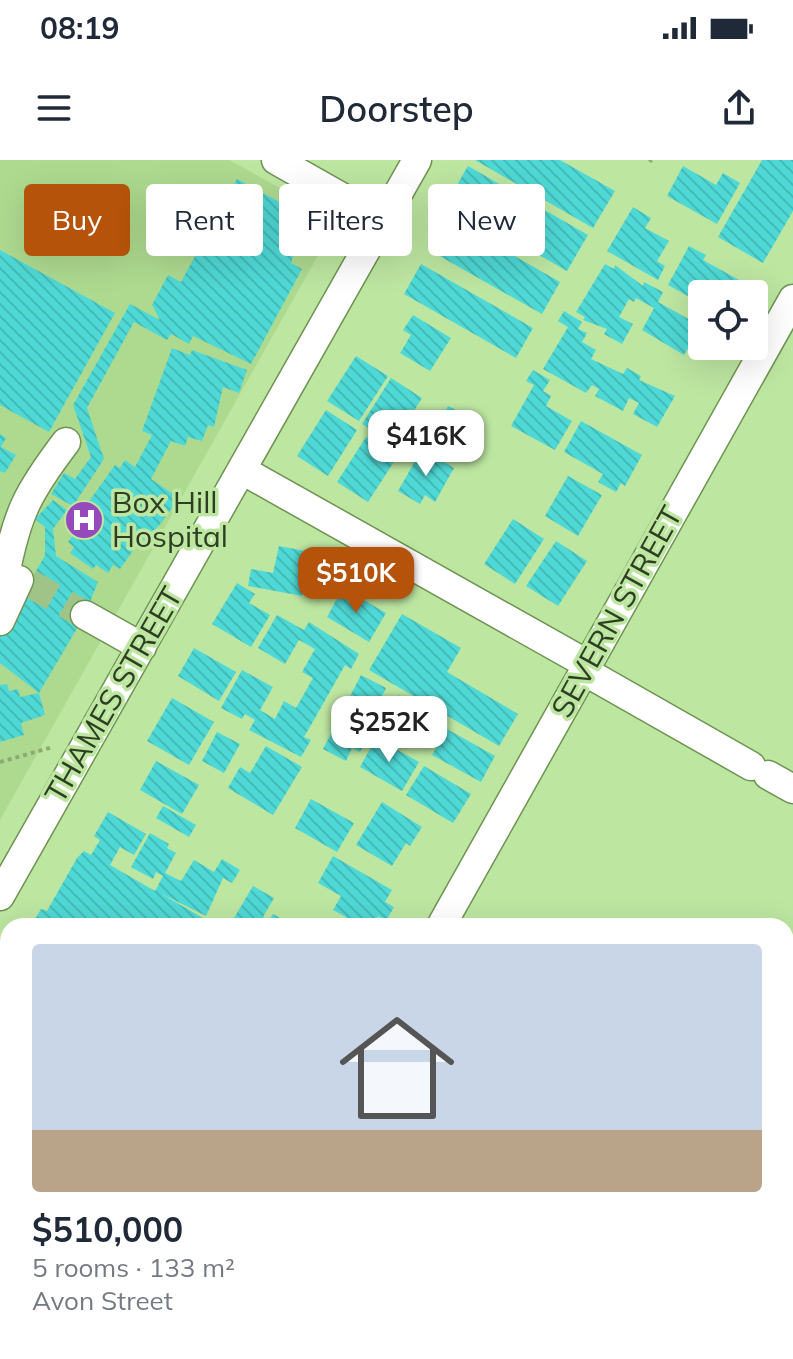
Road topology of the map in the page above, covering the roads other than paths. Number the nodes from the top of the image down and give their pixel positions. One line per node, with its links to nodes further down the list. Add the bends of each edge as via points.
1 (276, 160): 3 (street)
2 (417, 160): 4 (street, THAMES STREET)
3 (318, 184)
4 (403, 184)
5 (362, 256): 8 (street, THAMES STREET)
6 (793, 299): 13 (street, SEVERN STREET)
7 (66, 442): 9 (street, via 29,490 14,525)
8 (242, 470): 12 (street, THAMES STREET); 13 (street)
9 (13, 578): 11 (street)
10 (85, 615): 12 (street)
11 (0, 621)
12 (142, 647): 15 (street, THAMES STREET)
13 (585, 667): 14 (street); 16 (street, SEVERN STREET)
14 (793, 789)
15 (0, 896)
16 (445, 918)

